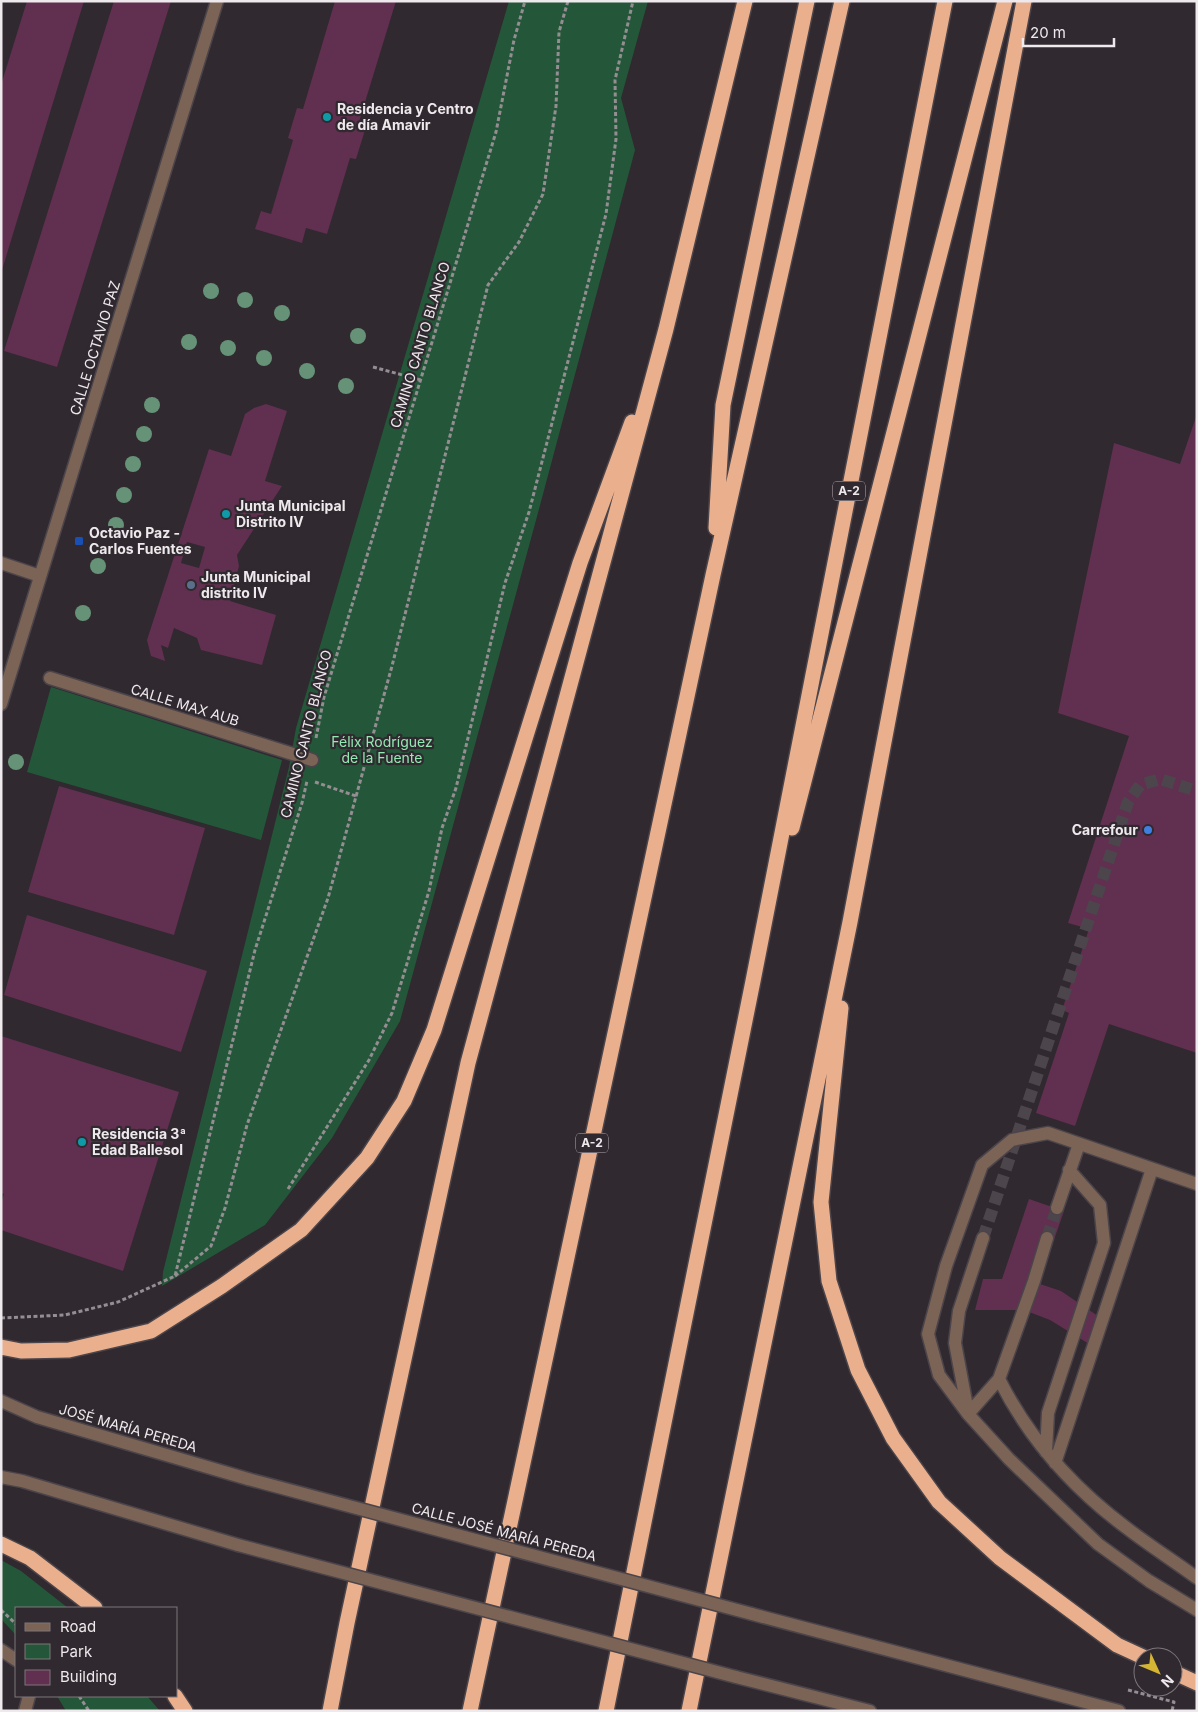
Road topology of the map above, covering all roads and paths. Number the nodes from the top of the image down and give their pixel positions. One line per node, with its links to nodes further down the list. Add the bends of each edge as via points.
1 (217, 1): 16 (street, CALLE OCTAVIO PAZ)
2 (525, 1): 13 (path, CAMINO CANTO BLANCO, via 496,132)
3 (568, 1): 21 (path, via 559,32 556,106 543,194 520,242 488,285)
4 (634, 1): 28 (path, via 615,80 616,138 606,214 529,512 506,583 428,891 392,1013 369,1060)
5 (746, 1): 11 (highway)
6 (807, 1): 15 (highway, via 723,405)
7 (842, 1): 15 (highway, A-2)
8 (945, 1): 23 (highway, A-2)
9 (1005, 1): 23 (highway)
10 (1024, 1): 22 (highway)
11 (666, 329): 34 (highway, via 580,563 434,1030 404,1101 378,1142 301,1230 151,1331 69,1350 21,1351); 60 (highway, via 468,1062)
12 (373, 367): 13 (path)
13 (421, 380): 19 (path, CAMINO CANTO BLANCO, via 324,697)
14 (1, 563): 16 (street)
15 (713, 575): 61 (highway, A-2)
16 (40, 576): 18 (street, CALLE OCTAVIO PAZ)
17 (50, 678): 19 (street, CALLE MAX AUB)
18 (1, 704)
19 (312, 760): 20 (path, CAMINO CANTO BLANCO)
20 (307, 780): 21 (path); 32 (path, CAMINO CANTO BLANCO, via 255,950)
21 (356, 796): 32 (path, via 328,898 247,1125 225,1208 211,1246)
22 (850, 922): 49 (highway, via 821,1202 829,1281 858,1370 893,1438 939,1502 1000,1558 1117,1645); 63 (highway)
23 (752, 982): 62 (highway, A-2)
24 (1079, 1144): 25 (street); 26 (street); 37 (street, via 1048,1134 1012,1140 982,1165 946,1266 928,1334 940,1375)
25 (1152, 1169): 27 (street); 39 (street)
26 (1069, 1170): 29 (street); 38 (street, via 1100,1205 1104,1243 1048,1413)
27 (1197, 1184)
28 (288, 1189)
29 (1057, 1208)
30 (983, 1238): 37 (street, via 959,1311 955,1343)
31 (1047, 1238): 35 (street)
32 (175, 1276): 33 (path, via 118,1302 65,1315)
33 (1, 1318)
34 (1, 1347)
35 (999, 1379): 37 (street); 38 (street, via 1014,1408)
36 (1, 1401): 41 (street, JOSÉ MARÍA PEREDA, via 37,1417)
37 (968, 1414): 46 (street, via 1009,1459 1098,1544)
38 (1046, 1452): 39 (street)
39 (1056, 1463): 43 (street, via 1121,1524)
40 (1, 1477): 64 (street, bridge, via 238,1545)
41 (248, 1479): 65 (street, CALLE JOSÉ MARÍA PEREDA, bridge)
42 (1, 1544): 44 (highway, via 30,1558)
43 (1197, 1578)
44 (94, 1607)
45 (1, 1610): 47 (path)
46 (1197, 1610)
47 (15, 1623)
48 (1, 1650): 50 (street)
49 (1133, 1653)
50 (15, 1659)
51 (1183, 1677): 52 (highway)
52 (1197, 1683)
53 (29, 1697): 57 (street)
54 (80, 1697): 58 (path)
55 (176, 1697): 59 (highway)
56 (1174, 1702): 66 (path)
57 (25, 1711)
58 (89, 1711)
59 (185, 1711)
60 (330, 1711)
61 (470, 1711)
62 (606, 1711)
63 (689, 1711)
64 (870, 1711)
65 (1119, 1711)
66 (1172, 1711)

